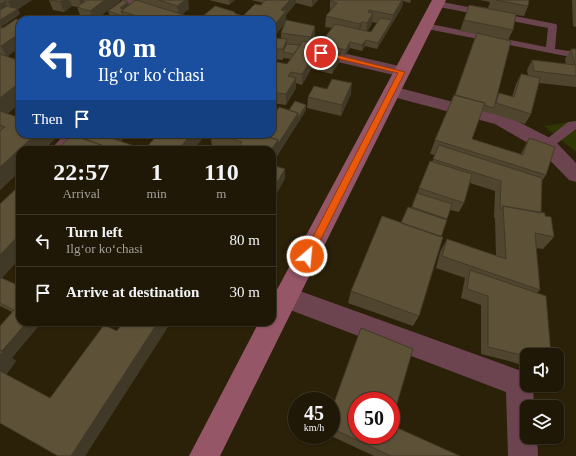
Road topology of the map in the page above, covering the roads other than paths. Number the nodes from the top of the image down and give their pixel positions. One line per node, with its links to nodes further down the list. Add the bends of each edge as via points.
1 (128, 0): 3 (street)
2 (438, 2): 4 (main road); 6 (lane, via 553,26)
3 (174, 16)
4 (425, 26): 6 (lane); 8 (main road)
5 (276, 47): 8 (street, via 321,53)
6 (550, 52): 7 (lane)
7 (576, 55)
8 (397, 82): 11 (street, via 501,120); 14 (main road)
9 (576, 125): 11 (lane, via 572,125)
10 (72, 138): 12 (street)
11 (547, 145): 13 (street)
12 (64, 146)
13 (576, 175)
14 (286, 297): 15 (main road); 18 (street, via 519,383)
15 (276, 316)
16 (271, 326): 17 (main road)
17 (204, 456)
18 (523, 456)

